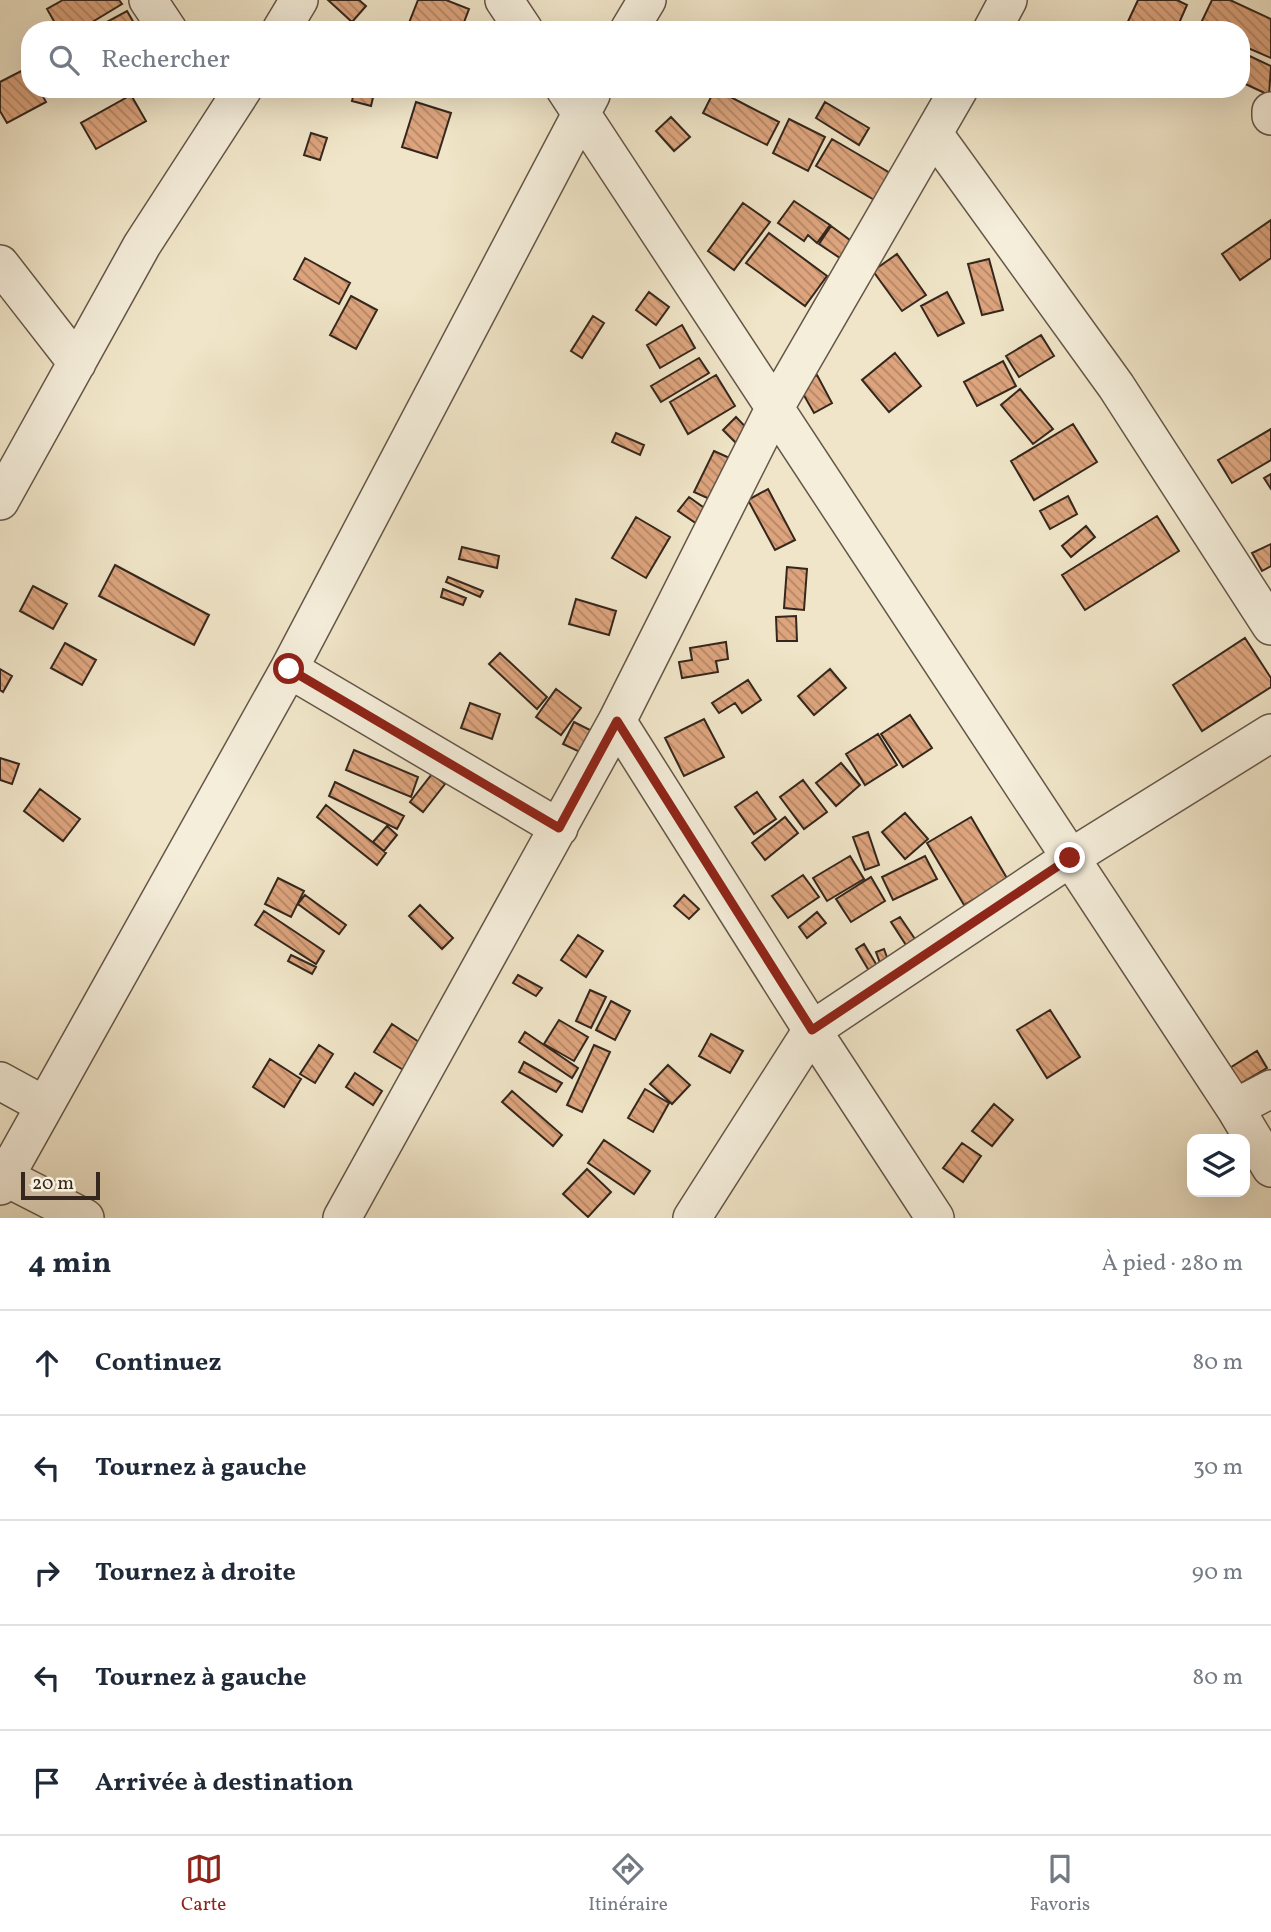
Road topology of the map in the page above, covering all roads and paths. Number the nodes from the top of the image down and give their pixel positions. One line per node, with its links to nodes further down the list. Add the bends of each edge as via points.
1 (149, 0): 6 (street)
2 (299, 0): 7 (street)
3 (504, 0): 8 (street)
4 (647, 0): 9 (street)
5 (1008, 0): 10 (street)
6 (162, 21)
7 (286, 21)
8 (518, 21)
9 (634, 21)
10 (997, 21)
11 (579, 98): 21 (street)
12 (581, 98): 18 (street)
13 (954, 98): 15 (street)
14 (225, 99): 17 (street)
15 (934, 134): 18 (street); 20 (street, via 1115,386)
16 (0, 264): 17 (street)
17 (76, 363): 19 (street)
18 (774, 409): 22 (street); 25 (street)
19 (0, 501)
20 (1271, 626)
21 (289, 669): 24 (street); 29 (street)
22 (617, 721): 24 (street); 26 (street)
23 (1271, 733): 25 (street)
24 (559, 828): 34 (street)
25 (1070, 858): 26 (street); 30 (street)
26 (812, 1030): 35 (street); 36 (street)
27 (0, 1081): 29 (street)
28 (1271, 1089): 30 (street)
29 (44, 1105): 32 (street)
30 (1235, 1108): 31 (street)
31 (1271, 1168)
32 (3, 1182): 33 (street)
33 (85, 1218)
34 (342, 1218)
35 (692, 1218)
36 (935, 1218)

